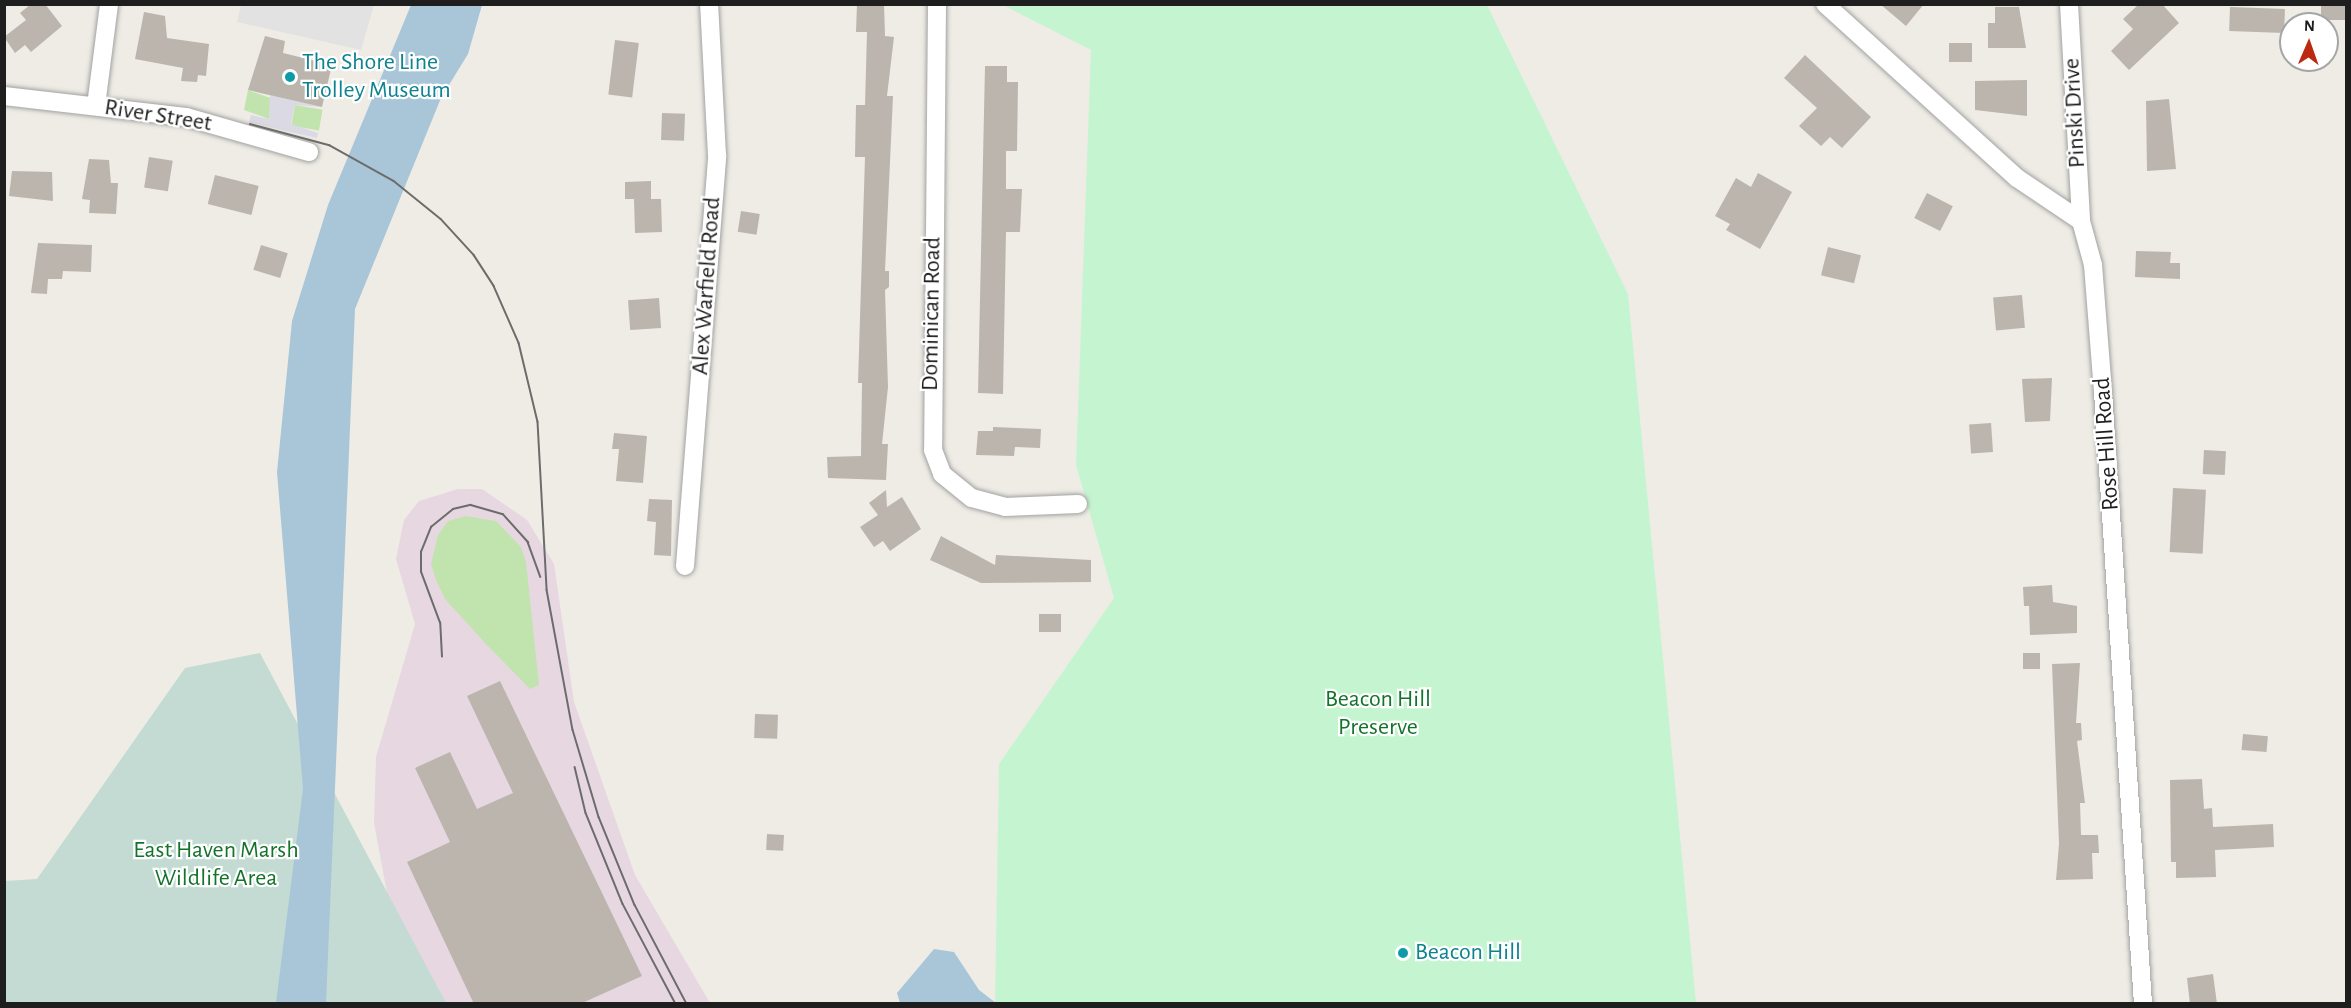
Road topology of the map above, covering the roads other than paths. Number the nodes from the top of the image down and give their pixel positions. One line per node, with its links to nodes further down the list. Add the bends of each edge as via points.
1 (110, 4): 7 (street)
2 (709, 4): 11 (street, Alex Warfield Road, via 717,155)
3 (937, 4): 10 (street, Dominican Road, via 933,450 942,474 972,498 1005,507)
4 (1825, 4): 9 (street, via 2017,178)
5 (2069, 4): 9 (street, Pinski Drive)
6 (4, 96): 7 (street, River Street)
7 (96, 106): 8 (street, River Street, via 212,123)
8 (309, 152)
9 (2081, 221): 12 (street, Rose Hill Road, via 2092,265 2102,380)
10 (1078, 504)
11 (685, 567)
12 (2143, 1004)

